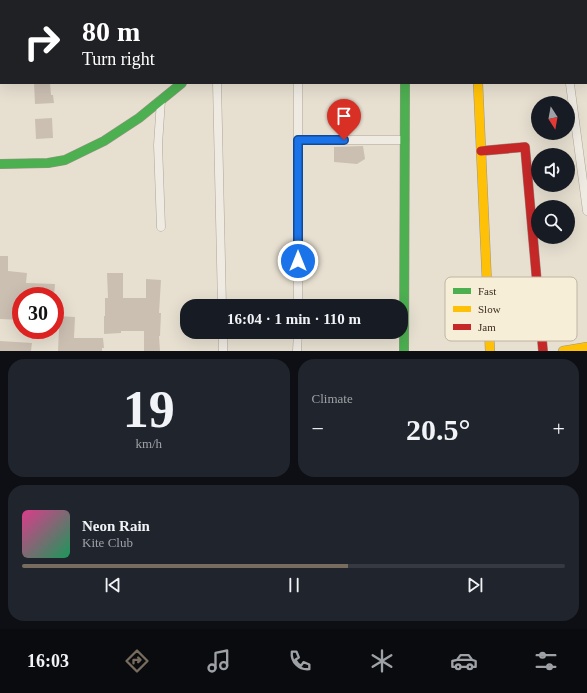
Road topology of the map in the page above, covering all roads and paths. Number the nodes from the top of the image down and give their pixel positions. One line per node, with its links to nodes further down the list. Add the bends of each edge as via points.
1 (168, 84): 8 (street)
2 (181, 84): 8 (street)
3 (217, 84): 18 (street)
4 (298, 84): 10 (street)
5 (405, 84): 11 (street)
6 (478, 84): 12 (street)
7 (570, 84): 14 (street)
8 (170, 93): 9 (street)
9 (161, 100): 13 (street, via 104,141 64,160); 15 (street, via 158,145)
10 (298, 140): 11 (street); 19 (street)
11 (405, 140): 27 (street)
12 (481, 151): 16 (street); 17 (street, via 525,147)
13 (0, 164)
14 (587, 211)
15 (161, 227)
16 (487, 277)
17 (536, 277)
18 (222, 299)
19 (298, 299)
20 (223, 339): 25 (street)
21 (298, 339): 26 (street)
22 (490, 341): 28 (street)
23 (542, 341): 29 (street)
24 (587, 347): 30 (street)
25 (223, 351)
26 (298, 351)
27 (404, 351)
28 (490, 351)
29 (543, 351)
30 (563, 351)

